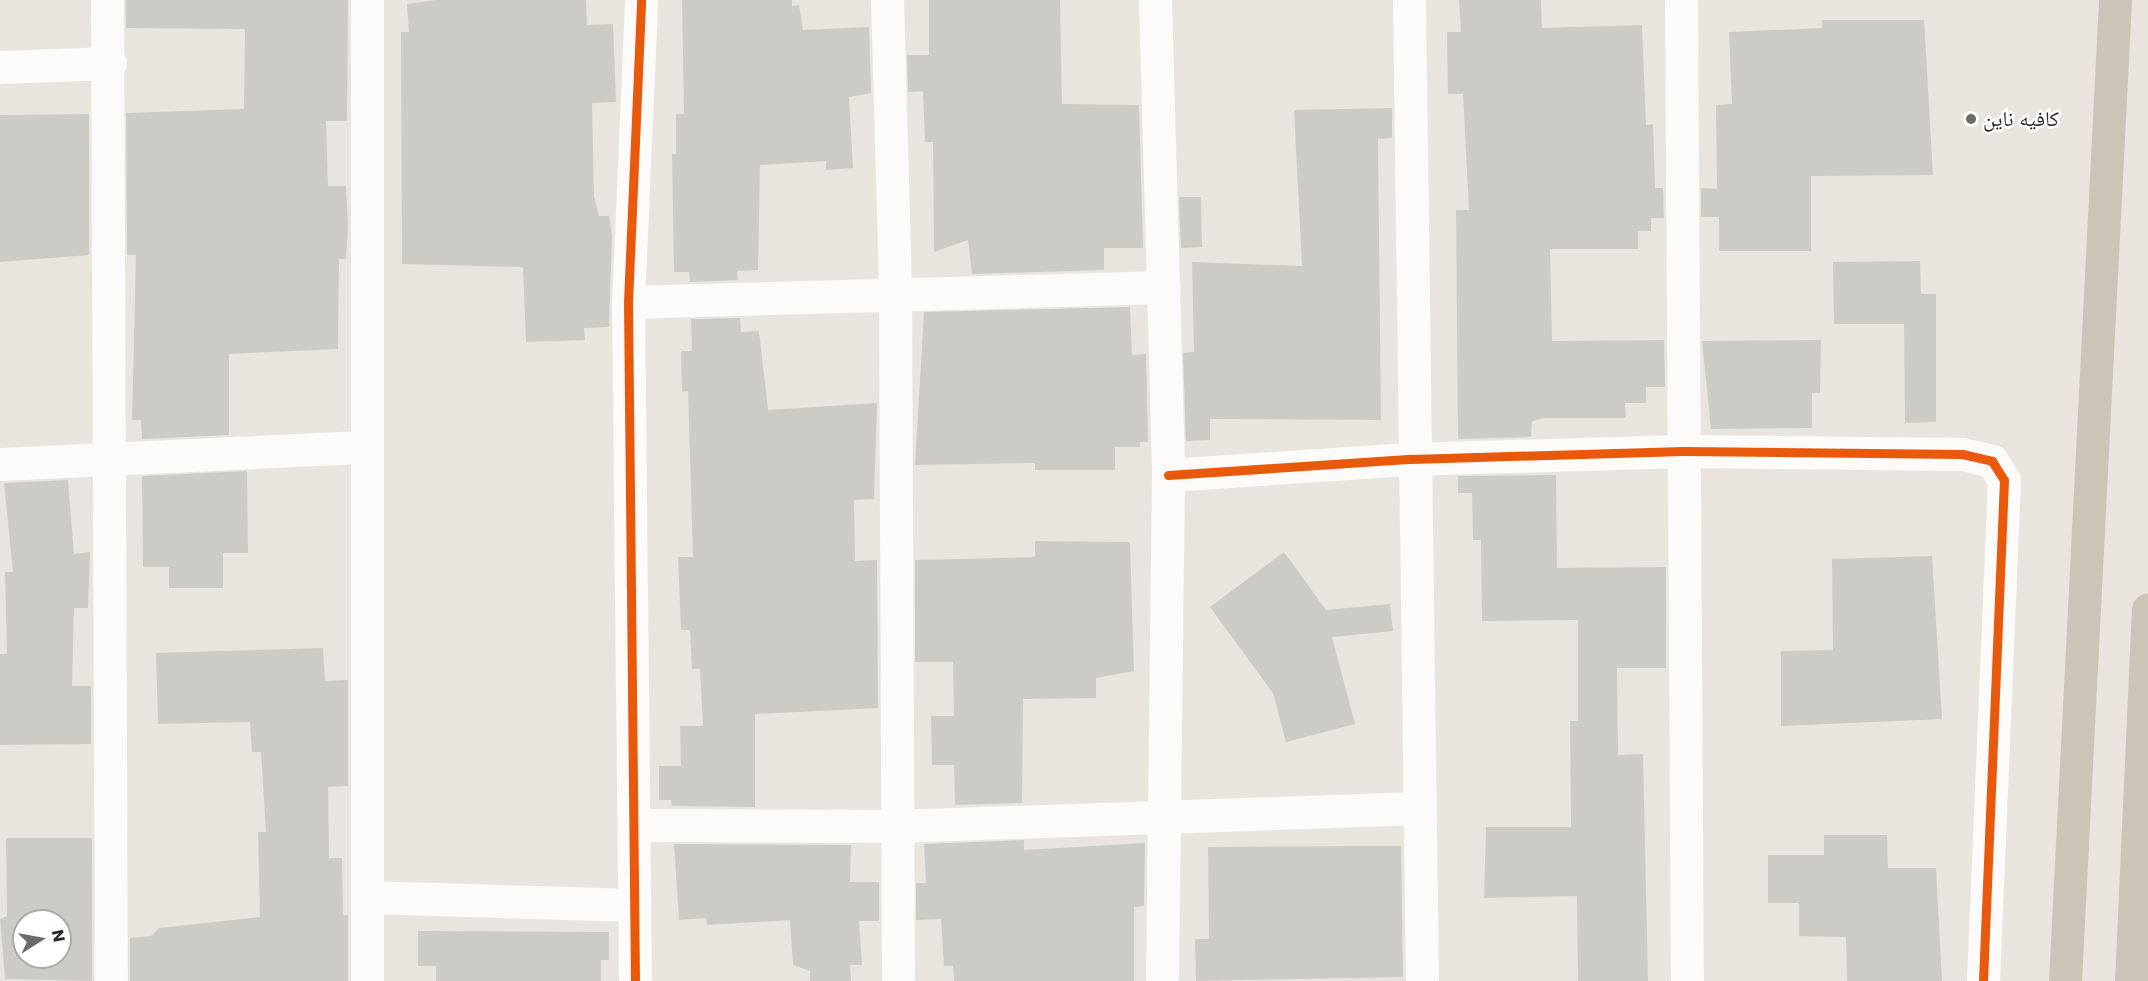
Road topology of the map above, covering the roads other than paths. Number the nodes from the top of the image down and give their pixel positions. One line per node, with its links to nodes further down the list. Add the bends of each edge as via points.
1 (107, 0): 9 (street)
2 (367, 0): 14 (street)
3 (641, 0): 13 (street)
4 (887, 0): 12 (street)
5 (1155, 0): 11 (street)
6 (1409, 0): 17 (street)
7 (1681, 0): 15 (street)
8 (2115, 0): 36 (main road)
9 (110, 63): 10 (street); 16 (street)
10 (0, 67)
11 (1164, 287): 12 (street); 19 (street)
12 (895, 292): 13 (street); 25 (street)
13 (628, 302): 24 (street)
14 (366, 447): 16 (street); 26 (street)
15 (1683, 451): 17 (street); 34 (street); 35 (street, via 1962,454 1992,461 2004,480)
16 (112, 457): 18 (street); 28 (street)
17 (1411, 459): 19 (street); 21 (street)
18 (0, 464)
19 (1167, 475): 22 (street)
20 (2148, 609): 23 (main road)
21 (1419, 808): 22 (street); 33 (street)
22 (1163, 816): 25 (street); 32 (street)
23 (2144, 818): 37 (main road)
24 (634, 825): 25 (street); 27 (street)
25 (897, 825): 31 (street)
26 (367, 897): 27 (street); 29 (street)
27 (634, 905): 30 (street)
28 (111, 981)
29 (368, 981)
30 (635, 981)
31 (898, 981)
32 (1162, 981)
33 (1422, 981)
34 (1687, 981)
35 (1983, 981)
36 (2065, 981)
37 (2131, 981)

